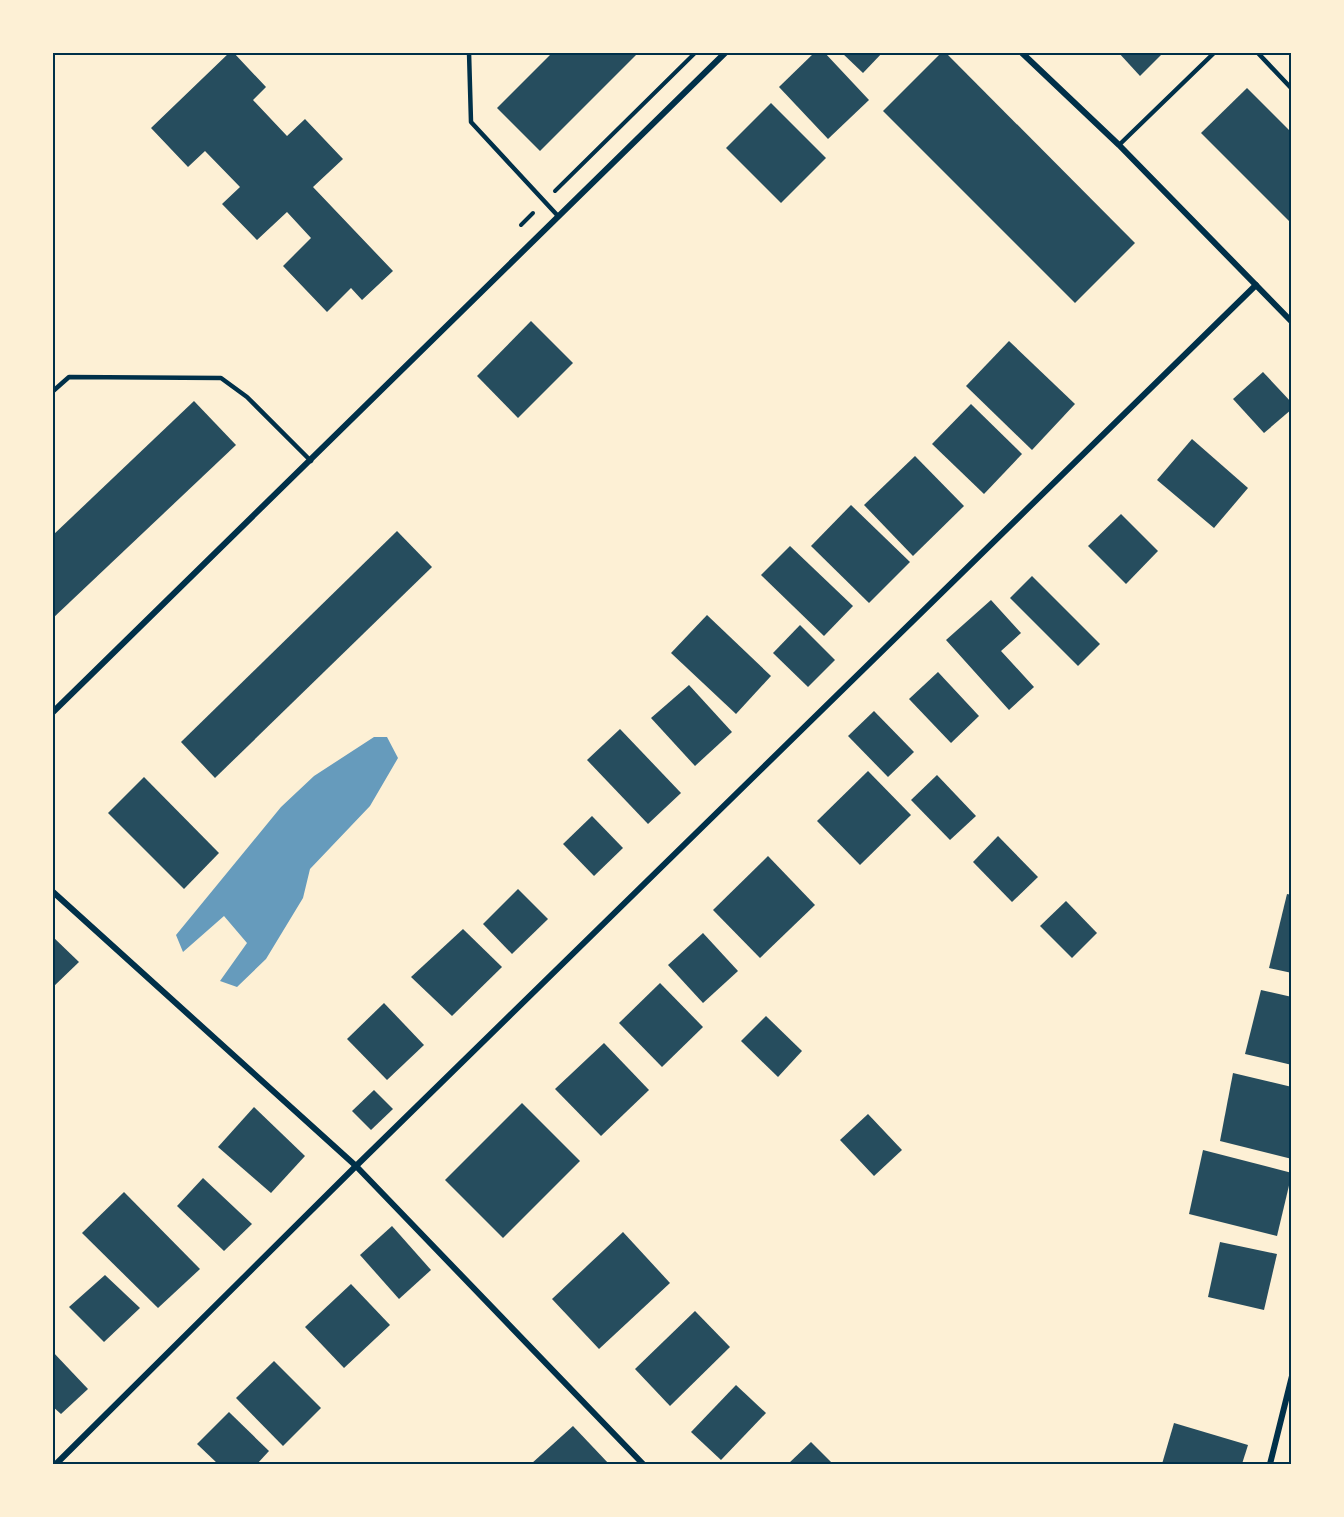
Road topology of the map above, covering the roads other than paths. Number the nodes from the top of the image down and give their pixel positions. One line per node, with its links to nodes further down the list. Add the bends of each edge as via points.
1 (468, 52): 8 (lane, via 471,122)
2 (726, 52): 8 (street)
3 (1021, 52): 7 (street)
4 (1215, 52): 7 (lane)
5 (1257, 52): 6 (lane)
6 (1292, 89)
7 (1119, 145): 9 (street)
8 (558, 216): 12 (street)
9 (1256, 285): 10 (street); 15 (street)
10 (1292, 322)
11 (52, 392): 12 (lane, via 69,376 221,378 247,397)
12 (310, 461): 13 (street)
13 (52, 713)
14 (52, 891): 15 (street)
15 (356, 1166): 17 (street); 18 (street)
16 (1292, 1376): 19 (street)
17 (56, 1464)
18 (643, 1464)
19 (1270, 1464)

